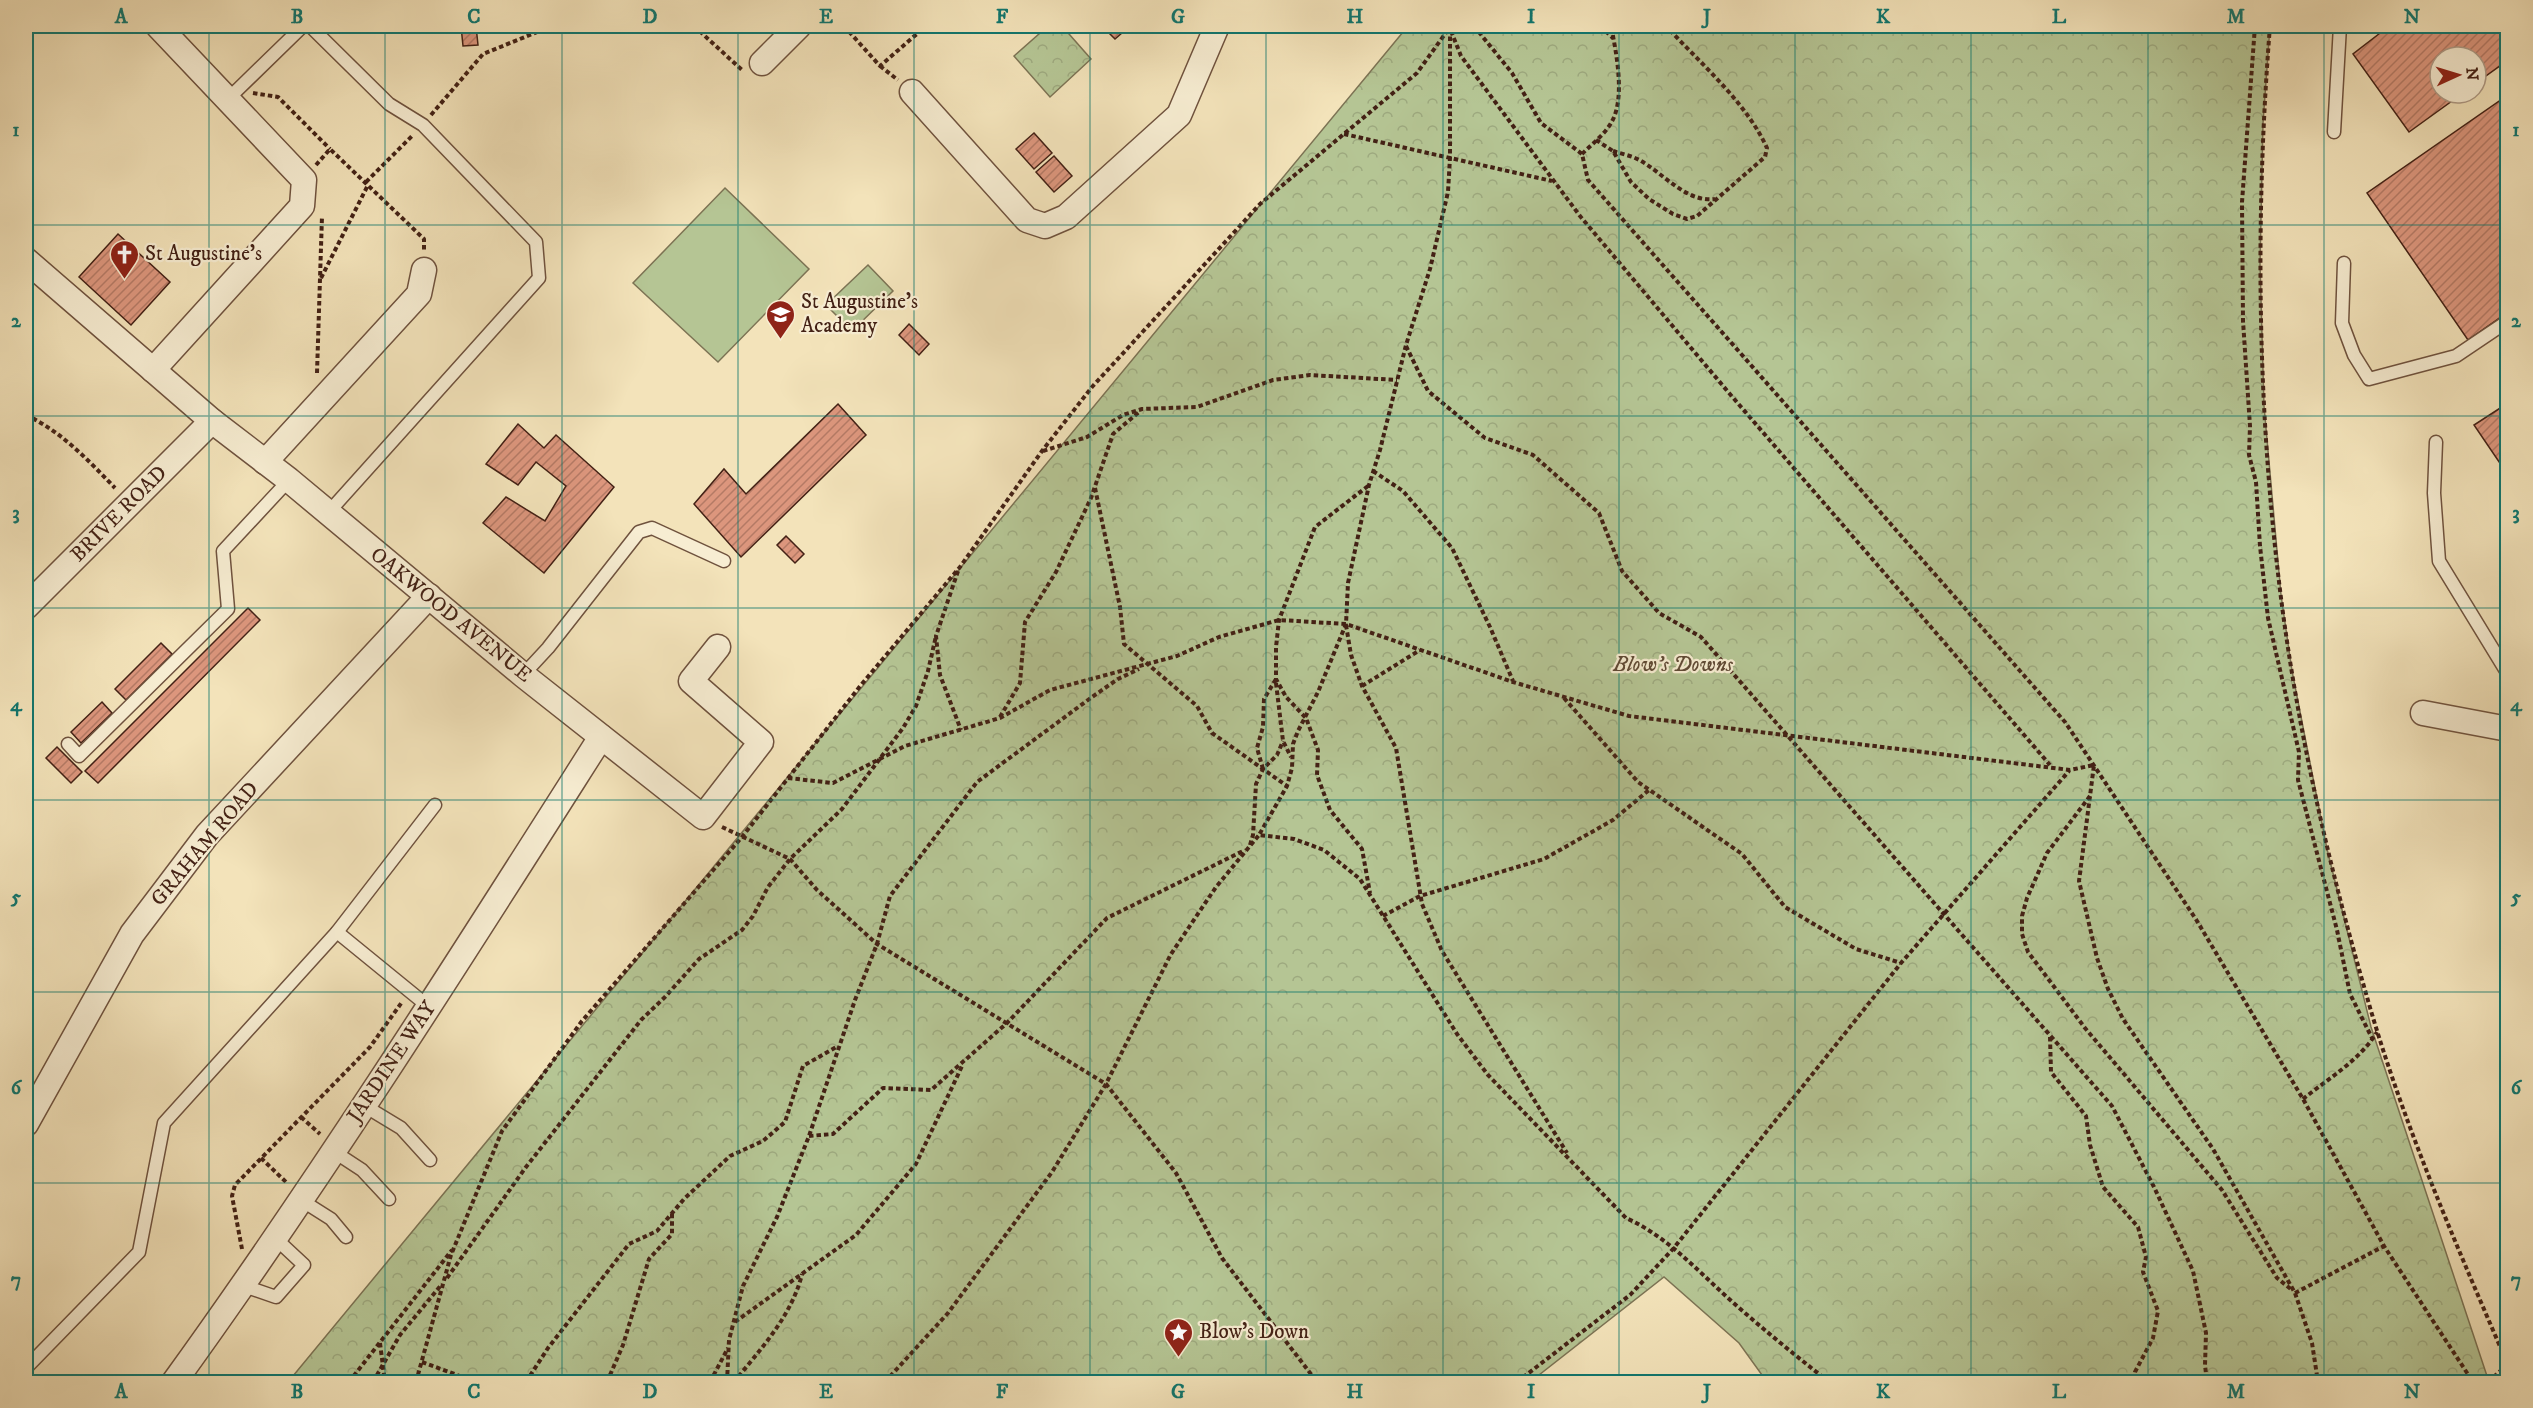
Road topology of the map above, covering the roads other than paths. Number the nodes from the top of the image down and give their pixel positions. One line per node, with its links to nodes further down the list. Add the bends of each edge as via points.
1 (158, 26): 8 (street)
2 (303, 26): 8 (lane)
3 (310, 26): 20 (lane, via 389,104 423,125 536,242 539,278)
4 (799, 26): 7 (street)
5 (1217, 26): 9 (street, via 1179,116 1066,217 1045,226 1027,220)
6 (2340, 26): 10 (lane)
7 (762, 63)
8 (235, 92): 15 (street, via 304,180 302,206)
9 (912, 92)
10 (2334, 132)
11 (26, 260): 15 (street, OAKWOOD AVENUE)
12 (2344, 263): 14 (lane, via 2342,323 2368,379 2456,356)
13 (424, 270): 18 (street, via 419,294)
14 (2508, 321)
15 (153, 370): 16 (street, OAKWOOD AVENUE)
16 (212, 421): 18 (street, OAKWOOD AVENUE); 23 (street, BRIVE ROAD)
17 (2436, 442): 25 (lane, via 2434,493 2439,561)
18 (265, 462): 19 (street, OAKWOOD AVENUE)
19 (289, 480): 20 (street, OAKWOOD AVENUE); 30 (lane, via 224,551 228,609 79,756)
20 (327, 514): 22 (street, OAKWOOD AVENUE)
21 (724, 561): 26 (lane, via 652,528 639,532)
22 (429, 596): 26 (street, OAKWOOD AVENUE); 35 (street, GRAHAM ROAD, via 200,844 132,934)
23 (26, 607)
24 (718, 647): 29 (street, OAKWOOD AVENUE, via 691,681 760,742 703,817)
25 (2508, 674)
26 (523, 675): 29 (street, OAKWOOD AVENUE)
27 (2423, 713): 28 (street)
28 (2508, 729)
29 (601, 737): 33 (street, JARDINE WAY)
30 (68, 744)
31 (435, 805): 32 (lane)
32 (336, 932): 33 (lane); 43 (lane, via 164,1123 139,1252)
33 (429, 1007): 34 (street, JARDINE WAY)
34 (363, 1106): 36 (street, JARDINE WAY); 37 (lane, via 401,1128)
35 (26, 1124)
36 (330, 1146): 38 (street, JARDINE WAY); 39 (lane, via 362,1170)
37 (430, 1160)
38 (298, 1195): 40 (lane, via 331,1219); 41 (street, JARDINE WAY)
39 (389, 1199)
40 (346, 1237)
41 (275, 1238): 42 (street, JARDINE WAY); 42 (lane, via 304,1265 276,1297)
42 (246, 1282): 44 (street, JARDINE WAY)
43 (26, 1368)
44 (174, 1383)

